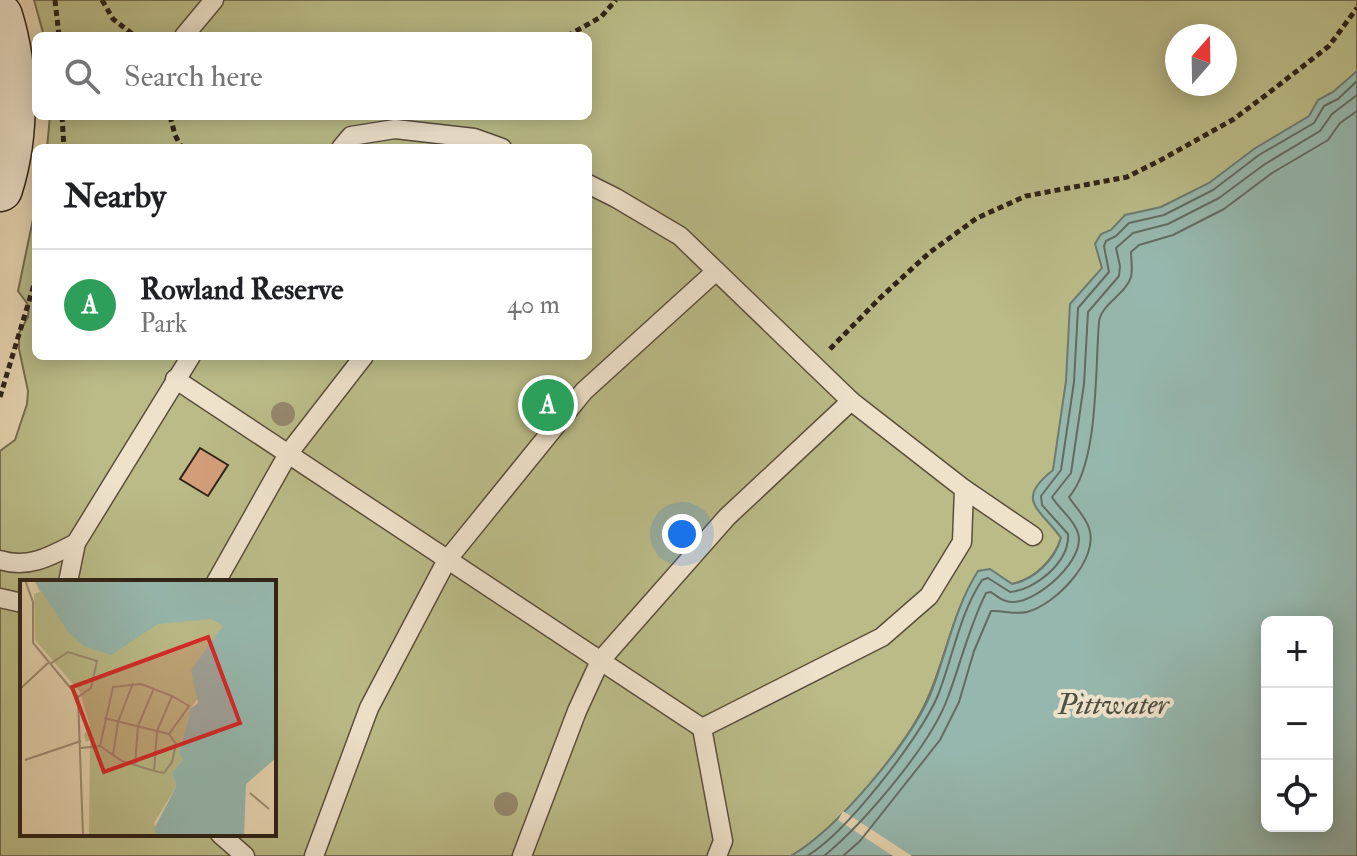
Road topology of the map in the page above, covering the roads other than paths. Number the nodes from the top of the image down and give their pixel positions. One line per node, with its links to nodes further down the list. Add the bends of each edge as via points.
1 (214, 0): 3 (lane)
2 (0, 16): 4 (main road)
3 (187, 32)
4 (25, 106): 8 (main road)
5 (344, 144): 6 (lane, via 351,136 395,129)
6 (491, 144)
7 (592, 186): 9 (lane, via 680,236)
8 (0, 189)
9 (715, 272): 13 (lane); 19 (lane, via 584,391)
10 (188, 360): 12 (lane)
11 (361, 360): 14 (lane)
12 (175, 379): 14 (lane); 17 (lane)
13 (851, 401): 15 (lane); 24 (lane, via 727,517)
14 (288, 454): 19 (lane); 21 (lane)
15 (964, 489): 16 (lane); 25 (lane, via 962,542 929,596 882,637)
16 (1033, 536)
17 (76, 543): 18 (lane, via 41,561); 20 (lane)
18 (0, 560)
19 (447, 560): 24 (lane); 28 (lane, via 369,708)
20 (68, 580)
21 (217, 580)
22 (0, 598): 23 (lane)
23 (20, 603)
24 (600, 661): 25 (lane); 29 (lane)
25 (702, 728): 30 (lane, via 723,841)
26 (222, 836): 27 (lane)
27 (245, 856)
28 (314, 856)
29 (522, 856)
30 (717, 856)

